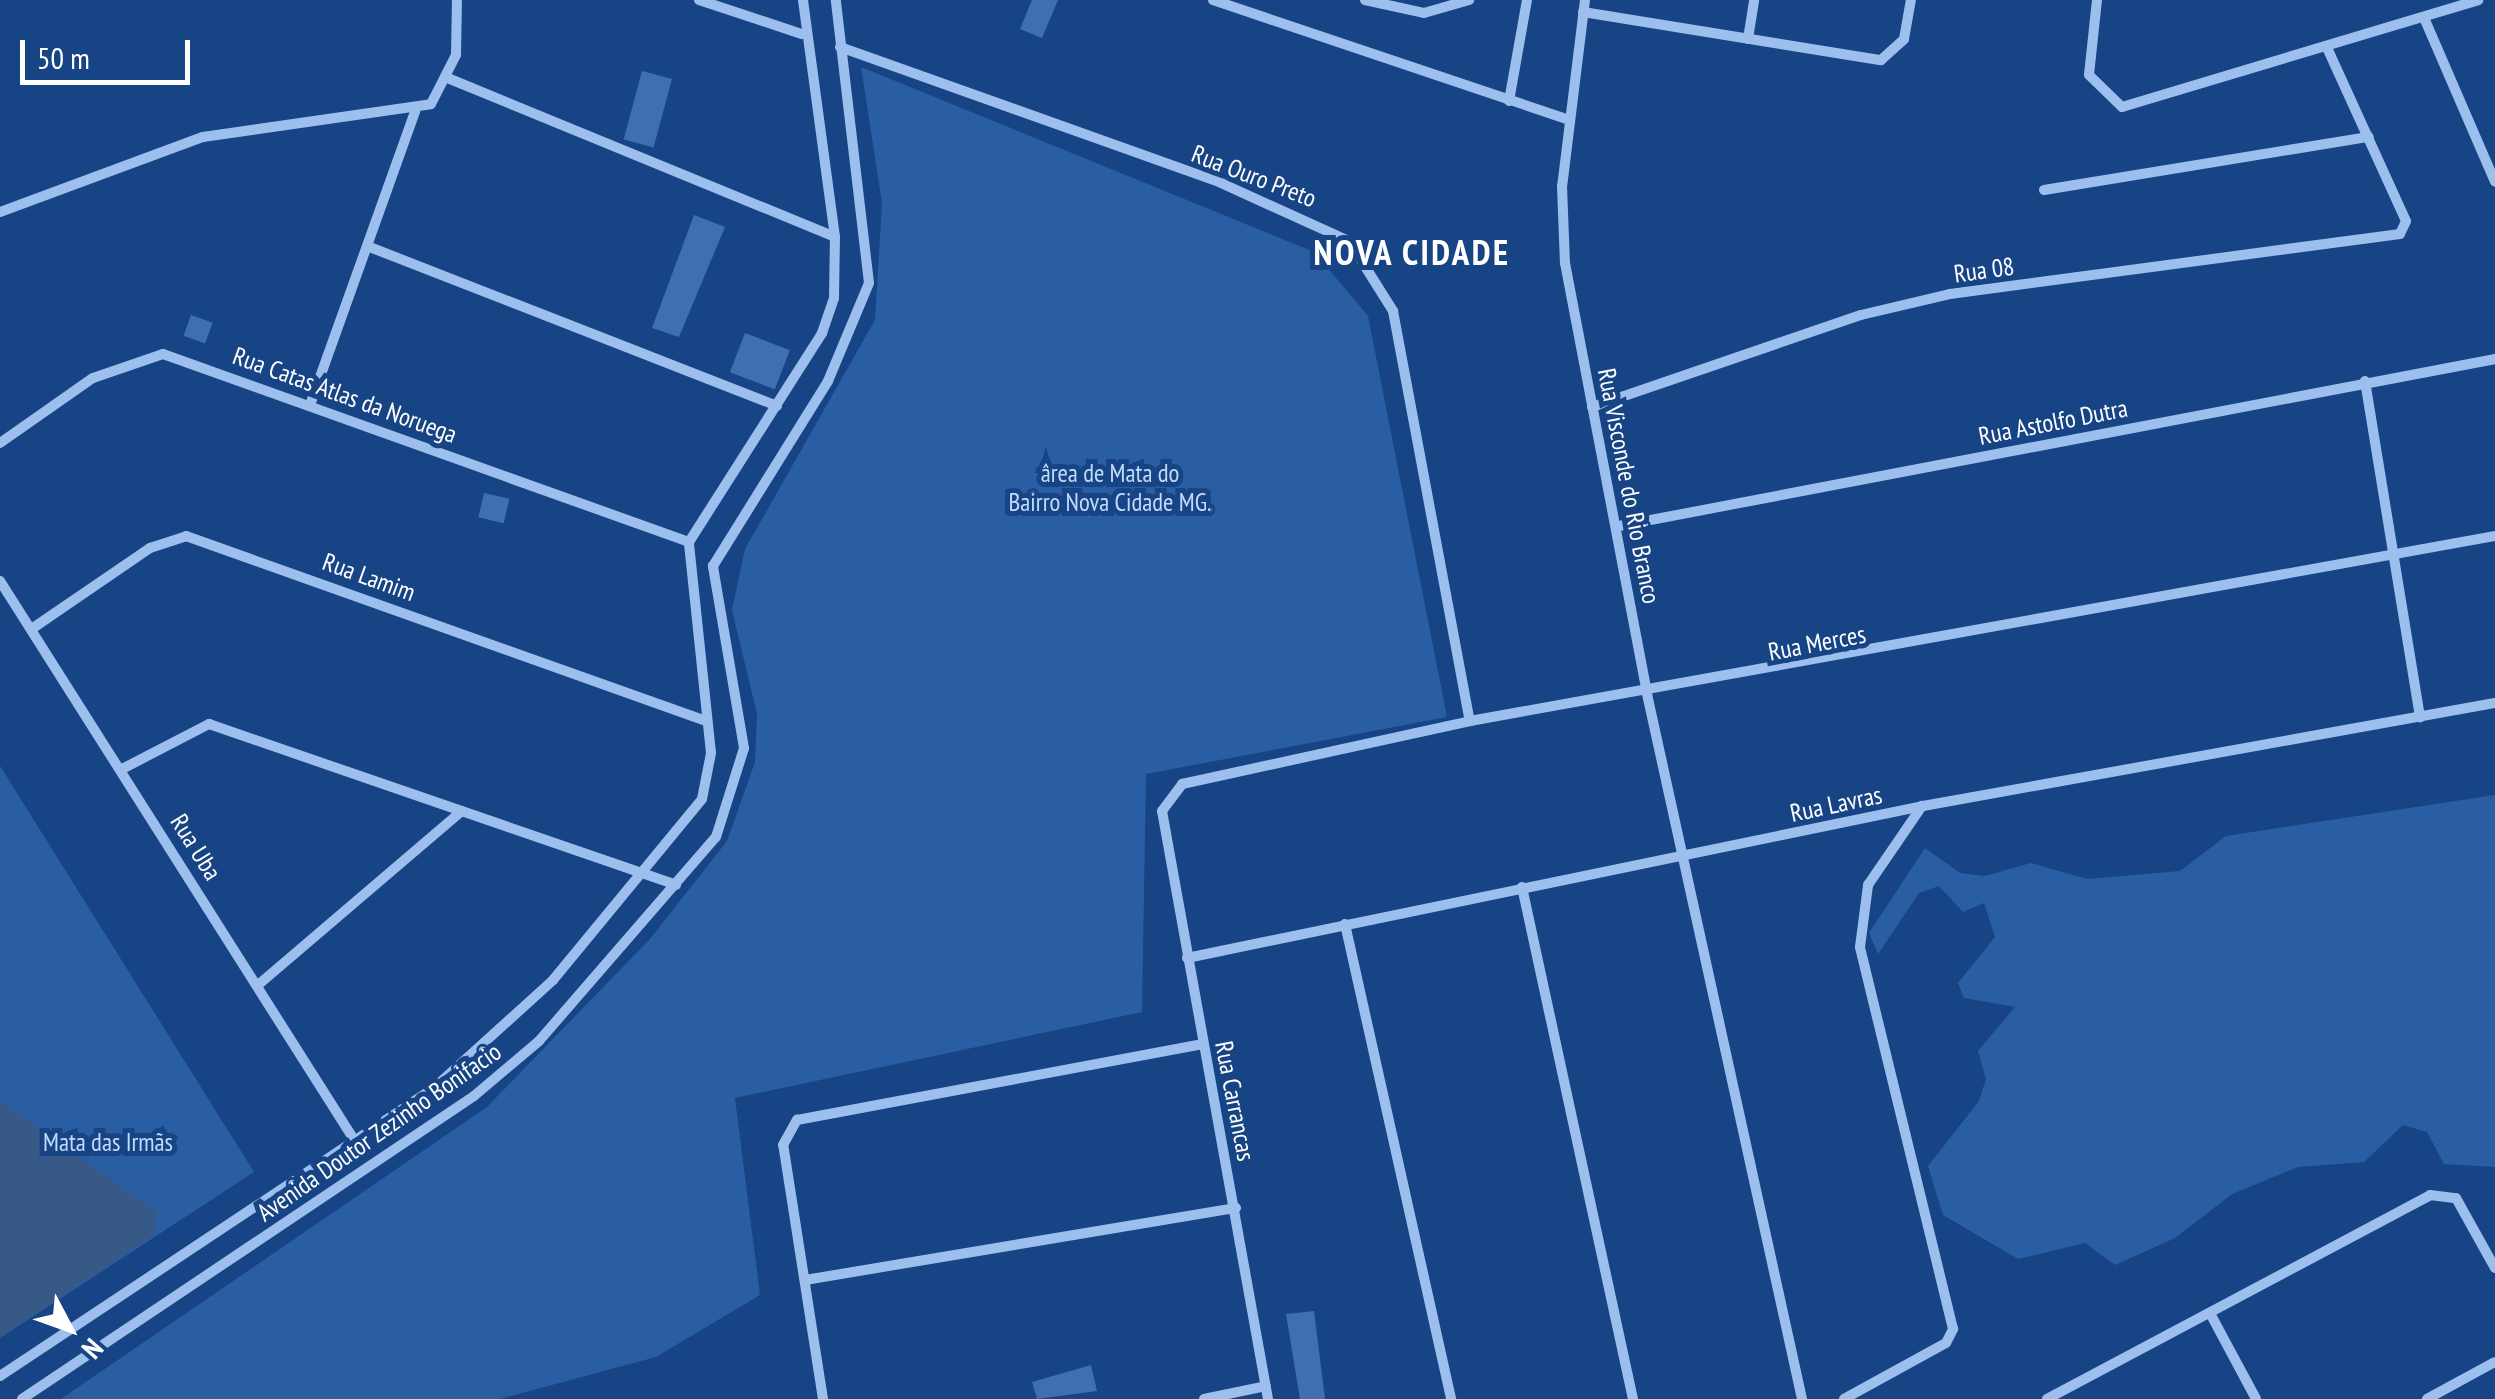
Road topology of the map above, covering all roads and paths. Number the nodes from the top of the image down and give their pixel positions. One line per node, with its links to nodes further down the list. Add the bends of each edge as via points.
1 (457, 0): 19 (street)
2 (700, 0): 15 (street)
3 (803, 0): 15 (street)
4 (836, 0): 17 (street, Avenida Doutor Zezinho Bonifacio)
5 (1213, 0): 20 (street)
6 (1365, 0): 7 (street, via 1424,13)
7 (1470, 0)
8 (1527, 0): 20 (street)
9 (1754, 0): 16 (street)
10 (1911, 0): 16 (street, via 1904,39 1881,60)
11 (2097, 0): 18 (street, via 2089,75 2122,106)
12 (2478, 0): 14 (street)
13 (1584, 6): 16 (street); 22 (street)
14 (2425, 20): 18 (street); 24 (street)
15 (802, 34): 27 (street)
16 (1748, 40)
17 (840, 46): 45 (street, Rua Ouro Preto, via 1221,183 1349,241 1392,311); 52 (street, Avenida Doutor Zezinho Bonifacio, via 868,210 870,283 828,380 713,566 742,778 716,837)
18 (2327, 48): 23 (street)
19 (450, 78): 21 (street); 27 (street)
20 (1508, 101): 22 (street)
21 (415, 111): 26 (street, via 203,137); 28 (street)
22 (1569, 120): 33 (street, Rua Visconde do Rio Branco, via 1565,263)
23 (2369, 137): 25 (street); 33 (street, Rua 08, via 2406,221 2396,236 1950,294 1861,315)
24 (2495, 182)
25 (2044, 190)
26 (0, 212)
27 (835, 237): 32 (street, via 822,333)
28 (366, 246): 31 (street); 32 (street)
29 (2495, 360): 30 (street, Rua Astolfo Dutra)
30 (2366, 381): 35 (street, Rua Astolfo Dutra); 38 (street)
31 (310, 406): 34 (street, Rua Catas Atlas da Noruega, via 195,360 132,357); 37 (street, Rua Catas Atlas da Noruega)
32 (777, 406): 37 (street)
33 (1592, 407): 35 (street, Rua Visconde do Rio Branco)
34 (0, 443)
35 (1620, 526): 41 (street, Rua Visconde do Rio Branco)
36 (2495, 536): 38 (street, Rua Merces)
37 (689, 542): 44 (street, Avenida Doutor Zezinho Bonifacio)
38 (2395, 556): 41 (street, Rua Merces); 43 (street)
39 (0, 581): 40 (street, Rua Uba)
40 (33, 628): 44 (street, Rua Lamim, via 150,548 186,536); 46 (street, Rua Uba)
41 (1647, 694): 45 (street, Rua Merces); 50 (street, Rua Visconde do Rio Branco)
42 (2495, 703): 43 (street, Rua Lavras)
43 (2420, 718): 47 (street, Rua Lavras)
44 (706, 721): 51 (street, Avenida Doutor Zezinho Bonifacio, via 702,799)
45 (1470, 721): 48 (street, Rua Merces, via 1198,775)
46 (124, 768): 49 (street, via 209,724); 56 (street, Rua Uba)
47 (1923, 806): 50 (street, Rua Lavras); 73 (street, via 1868,884 1860,947 1953,1329 1946,1343)
48 (1162, 810): 55 (street, Rua Carrancas)
49 (462, 811): 51 (street); 56 (street)
50 (1683, 857): 53 (street, Rua Lavras); 72 (street, Rua Visconde do Rio Branco)
51 (644, 876): 52 (street); 58 (street, Avenida Doutor Zezinho Bonifacio, via 499,1033)
52 (676, 885): 66 (street, Avenida Doutor Zezinho Bonifacio, via 539,1041 474,1096)
53 (1522, 887): 54 (street, Rua Lavras); 71 (street)
54 (1346, 924): 55 (street, Rua Lavras); 70 (street)
55 (1187, 958): 57 (street, Rua Carrancas)
56 (258, 985): 58 (street, Rua Uba)
57 (1203, 1044): 59 (street, Rua Carrancas); 61 (street, via 808,1116 784,1145)
58 (353, 1138): 64 (street, Avenida Doutor Zezinho Bonifacio)
59 (1236, 1208): 61 (street); 65 (street, Rua Carrancas)
60 (2495, 1268): 62 (street, via 2456,1198 2430,1195)
61 (805, 1280): 67 (street)
62 (2212, 1315): 74 (street); 75 (street)
63 (2495, 1362): 76 (street)
64 (0, 1376)
65 (1266, 1386): 68 (street); 69 (street, Rua Carrancas)
66 (22, 1399)
67 (823, 1399)
68 (1204, 1399)
69 (1268, 1399)
70 (1451, 1399)
71 (1633, 1399)
72 (1802, 1399)
73 (1844, 1399)
74 (2047, 1399)
75 (2256, 1399)
76 (2427, 1399)

